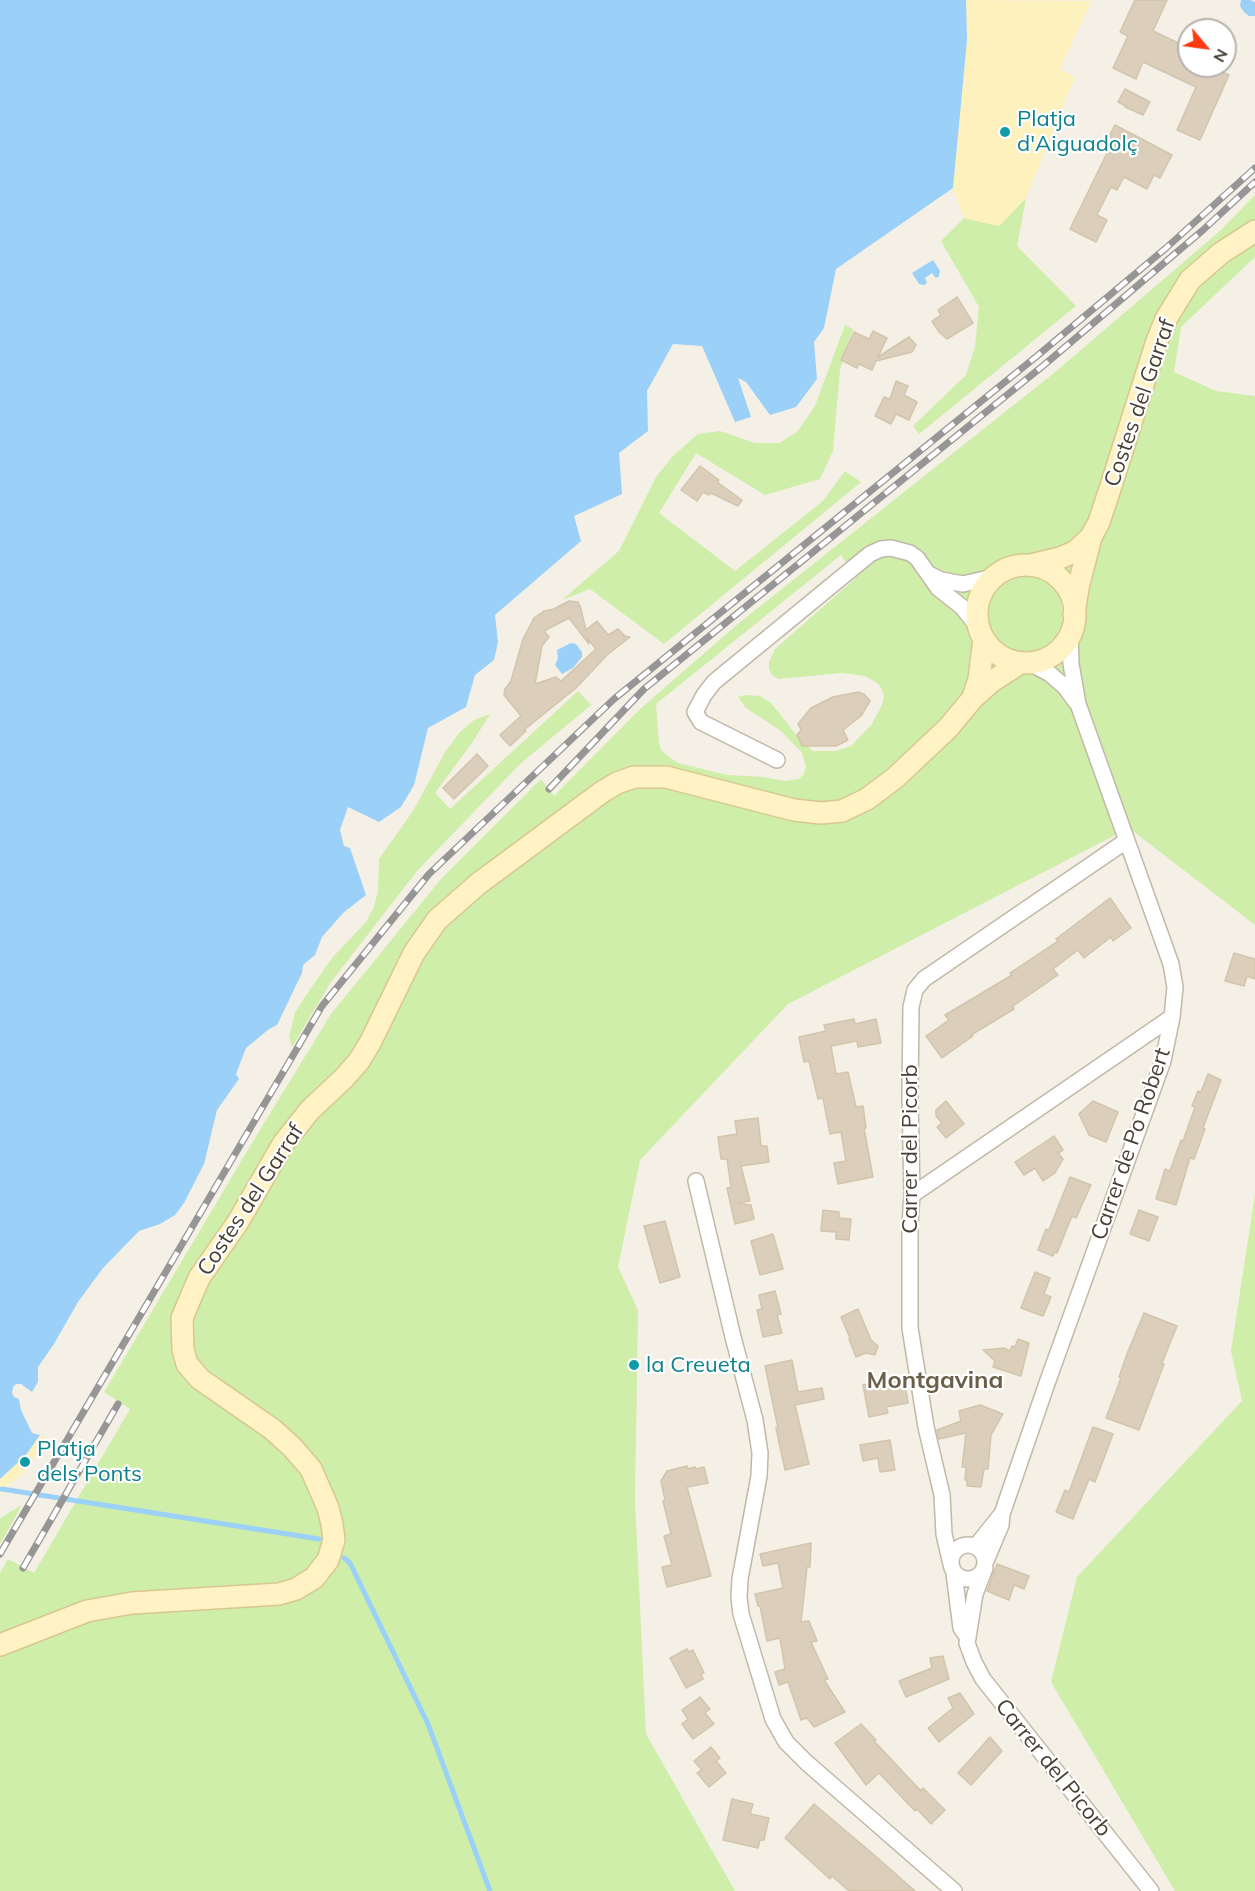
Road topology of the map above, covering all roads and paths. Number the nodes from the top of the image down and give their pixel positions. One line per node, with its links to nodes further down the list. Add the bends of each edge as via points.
1 (1255, 231): 2 (main road, Costes del Garraf, via 1190,280 1166,319)
2 (1091, 537): 3 (main road, via 1060,558); 6 (main road, Costes del Garraf)
3 (1031, 565): 5 (main road, via 1011,567); 6 (main road, via 1062,581 1073,600)
4 (929, 574): 5 (street, via 963,584); 7 (street); 11 (street, via 918,558 902,550 881,549 870,554 714,682 695,712 701,722)
5 (993, 577): 7 (main road, via 979,600)
6 (1072, 624): 8 (main road, via 1064,645 1054,654); 10 (street, Carrer de Po Robert, via 1071,664)
7 (981, 633): 8 (main road, via 999,655); 9 (main road, Costes del Garraf, via 979,679)
8 (1025, 663): 9 (main road, Costes del Garraf, via 991,682); 10 (street, Carrer de Po Robert, via 1050,674)
9 (973, 698): 21 (main road, Costes del Garraf, via 948,728 895,778 867,799 842,811 794,810 666,777 634,777 617,783 478,884 437,920 414,953 359,1060 283,1144 200,1278 182,1318 185,1356 200,1379 272,1429 311,1469 332,1524 334,1540 328,1560 314,1578 279,1594 132,1604 87,1611)
10 (1078, 704): 12 (street, Carrer de Po Robert)
11 (777, 760)
12 (1126, 841): 13 (street, Carrer de Po Robert, via 1171,964 1175,987); 15 (street, Carrer del Picorb, via 924,979 915,990 911,1006)
13 (1172, 1017): 15 (street); 16 (street, Carrer de Po Robert, via 1163,1061)
14 (696, 1181): 22 (street, via 760,1453 739,1597 773,1719 786,1742 807,1763)
15 (912, 1195): 19 (street, Carrer del Picorb, via 910,1328)
16 (1002, 1514): 17 (street, Carrer de Po Robert); 18 (street, Carrer de Po Robert)
17 (976, 1546): 18 (street, via 986,1558); 19 (street, via 960,1546 952,1554)
18 (985, 1566): 19 (street, via 979,1576 971,1579 962,1578); 20 (street, Carrer del Picorb, via 975,1594)
19 (952, 1569): 20 (street, Carrer del Picorb, via 961,1628)
20 (968, 1638): 23 (street, Carrer del Picorb, via 982,1679)
21 (0, 1645)
22 (954, 1891)
23 (1151, 1891)

